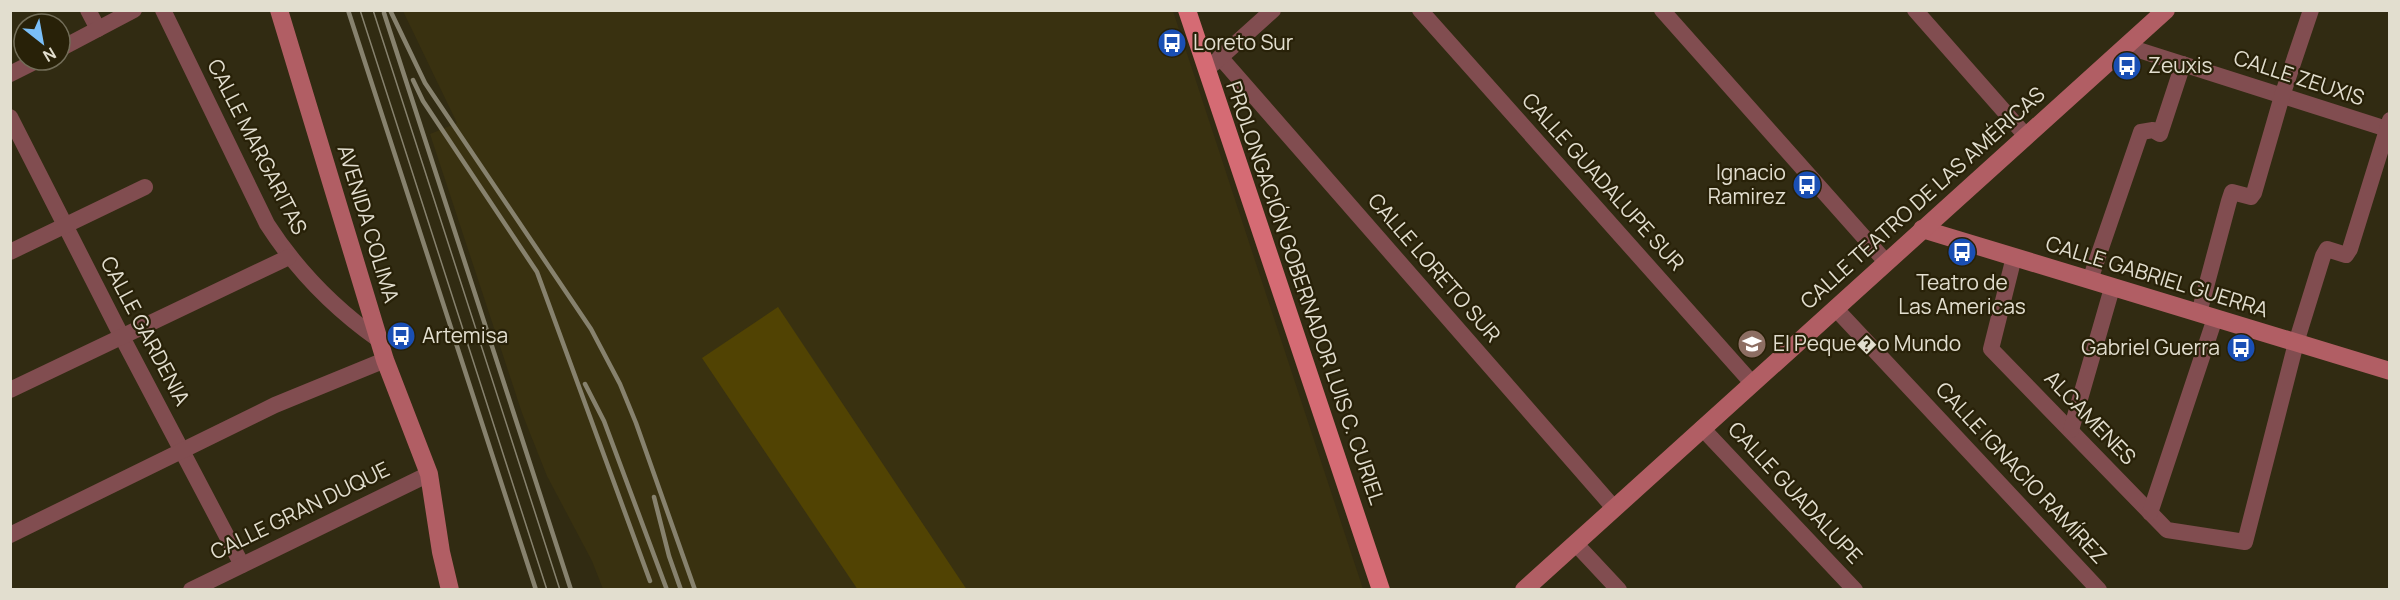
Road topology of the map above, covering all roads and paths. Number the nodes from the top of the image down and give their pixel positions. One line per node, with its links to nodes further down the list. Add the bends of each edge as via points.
1 (88, 10): 12 (street)
2 (134, 10): 12 (street)
3 (163, 10): 25 (street, CALLE MARGARITAS, via 267,224)
4 (279, 10): 33 (street, AVENIDA COLIMA)
5 (1187, 10): 15 (main road, PROLONGACIÓN GOBERNADOR LUIS C. CURIEL)
6 (1273, 10): 15 (street)
7 (1420, 10): 37 (street, CALLE GUADALUPE SUR)
8 (1662, 10): 27 (street)
9 (1915, 10): 20 (street)
10 (2311, 10): 17 (street)
11 (2163, 12): 14 (street, CALLE TEATRO DE LAS AMÉRICAS)
12 (98, 29): 13 (street)
13 (72, 43)
14 (2126, 46): 16 (street, CALLE ZEUXIS); 20 (street, CALLE TEATRO DE LAS AMÉRICAS)
15 (1213, 63): 43 (street, CALLE LORETO SUR); 50 (main road, PROLONGACIÓN GOBERNADOR LUIS C. CURIEL)
16 (2183, 64): 17 (street, CALLE ZEUXIS); 28 (street, via 2160,134 2153,130 2141,132)
17 (2282, 96): 19 (street, CALLE ZEUXIS); 31 (street, via 2254,193 2251,197 2232,192)
18 (10, 117): 22 (street, CALLE GARDENIA)
19 (2389, 127): 34 (street, via 2350,249 2346,255 2326,249)
20 (2026, 136): 23 (street, CALLE TEATRO DE LAS AMÉRICAS)
21 (144, 187): 22 (street)
22 (65, 225): 24 (street); 32 (street, CALLE GARDENIA)
23 (1922, 229): 26 (street, CALLE GABRIEL GUERRA); 27 (street, CALLE TEATRO DE LAS AMÉRICAS)
24 (10, 252)
25 (288, 257): 32 (street); 33 (street, CALLE MARGARITAS)
26 (2014, 257): 28 (street, CALLE GABRIEL GUERRA); 40 (street, ALCAMENES, via 1991,349)
27 (1886, 262): 30 (street, CALLE TEATRO DE LAS AMÉRICAS)
28 (2090, 280): 29 (street, CALLE GABRIEL GUERRA)
29 (2112, 288): 31 (street, CALLE GABRIEL GUERRA); 40 (street)
30 (1835, 308): 37 (street, CALLE TEATRO DE LAS AMÉRICAS); 54 (street, CALLE IGNACIO RAMÍREZ)
31 (2207, 316): 34 (street, CALLE GABRIEL GUERRA); 44 (street)
32 (122, 337): 38 (street); 41 (street, CALLE GARDENIA)
33 (379, 340): 35 (street, AVENIDA COLIMA)
34 (2296, 343): 36 (street, CALLE GABRIEL GUERRA); 44 (street, ALCAMENES, via 2245,542 2167,530)
35 (385, 360): 41 (street, via 274,405); 42 (street, AVENIDA COLIMA)
36 (2386, 372)
37 (1752, 383): 39 (street, CALLE TEATRO DE LAS AMÉRICAS)
38 (10, 390)
39 (1702, 428): 43 (street, CALLE TEATRO DE LAS AMÉRICAS); 53 (street, CALLE GUADALUPE)
40 (2071, 430): 44 (street, ALCAMENES)
41 (182, 451): 45 (street); 47 (street, CALLE GARDENIA)
42 (429, 474): 47 (street, CALLE GRAN DUQUE); 49 (street, AVENIDA COLIMA)
43 (1614, 508): 46 (street, CALLE TEATRO DE LAS AMÉRICAS)
44 (2150, 513)
45 (10, 535)
46 (1575, 543): 51 (street, CALLE TEATRO DE LAS AMÉRICAS); 52 (street)
47 (242, 565): 48 (street, CALLE GRAN DUQUE)
48 (191, 590)
49 (450, 590)
50 (1381, 590)
51 (1524, 590)
52 (1619, 590)
53 (1855, 590)
54 (2099, 590)

